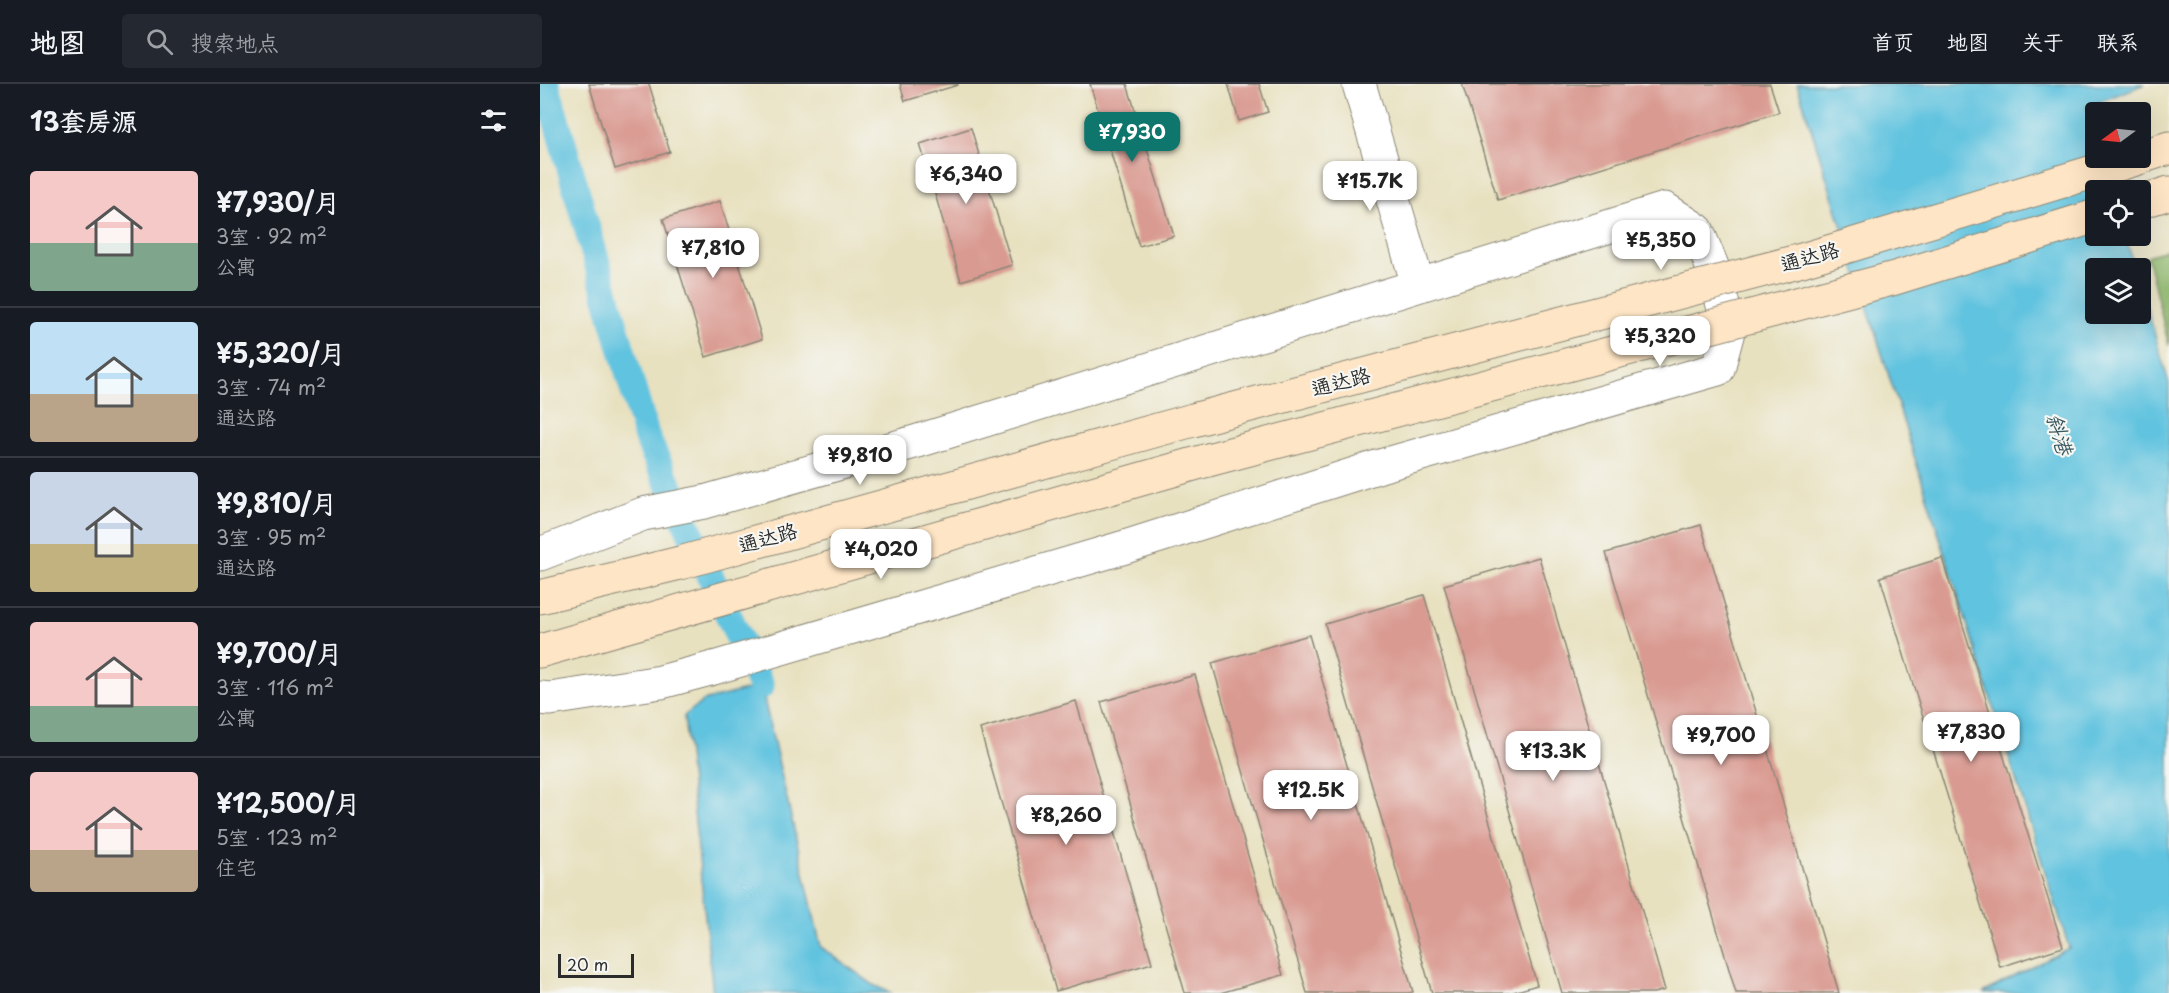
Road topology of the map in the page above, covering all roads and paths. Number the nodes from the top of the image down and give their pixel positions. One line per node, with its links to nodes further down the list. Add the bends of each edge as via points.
1 (1359, 84): 8 (street)
2 (2169, 148): 3 (main road, 通达路)
3 (2151, 154)
4 (2104, 168): 10 (main road, 通达路, bridge, via 1802,260 1192,420 680,563)
5 (2169, 193): 6 (main road)
6 (2151, 199)
7 (2085, 219): 11 (main road, 通达路, bridge, via 1895,278 1208,460)
8 (1418, 285): 9 (street, via 918,441 704,502 643,514); 12 (street, via 1665,209 1697,230 1714,271 1729,328 1718,369 1380,466 1125,547 717,667 661,682)
9 (540, 554)
10 (540, 597)
11 (540, 651)
12 (540, 698)

